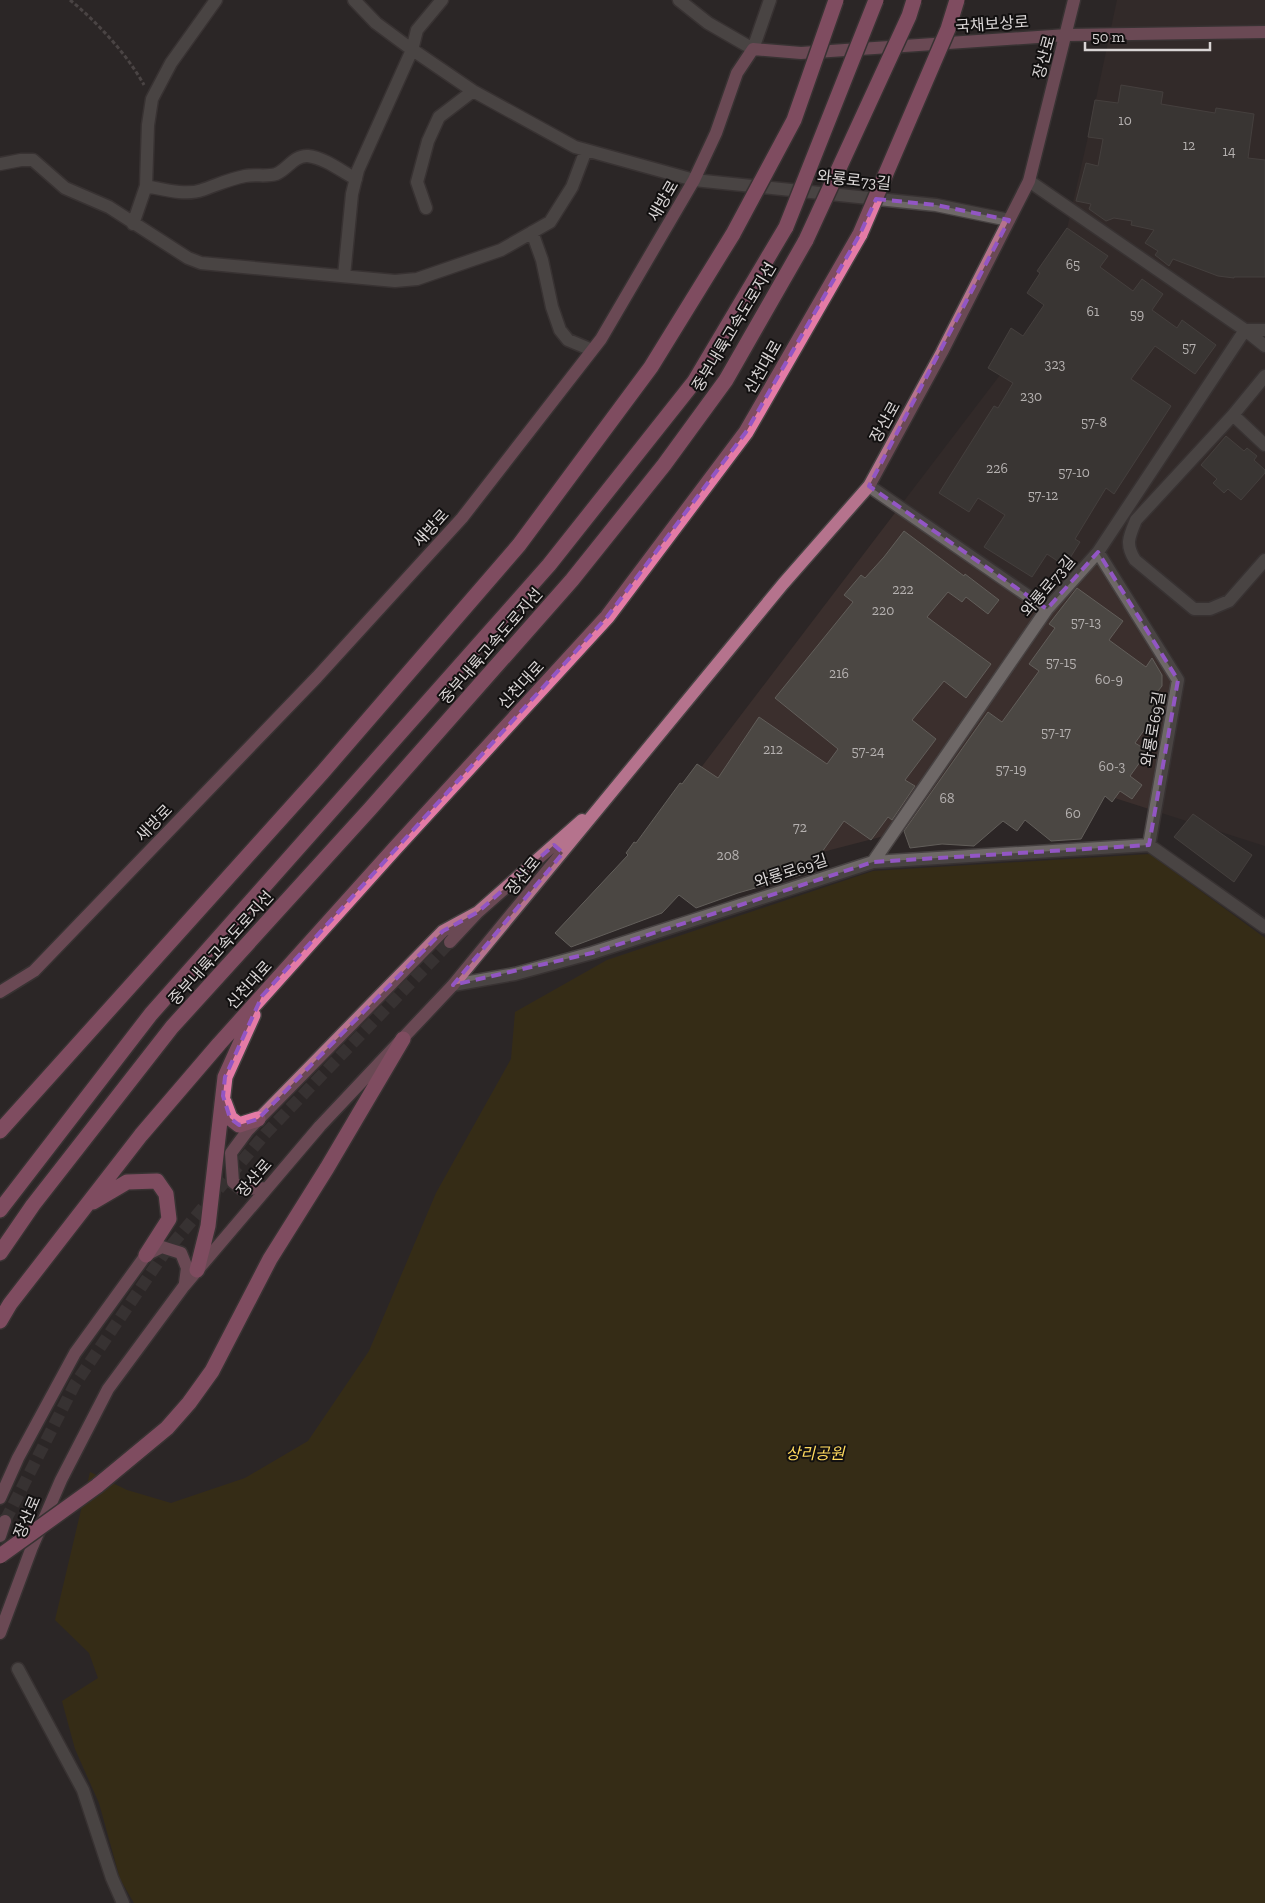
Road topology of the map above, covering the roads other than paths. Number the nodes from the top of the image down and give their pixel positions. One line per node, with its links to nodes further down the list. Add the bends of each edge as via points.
1 (216, 0): 21 (street, via 171,63 152,99)
2 (354, 0): 14 (street, 와룡로73길, via 376,23)
3 (442, 0): 14 (street, via 417,30)
4 (678, 0): 13 (street, via 708,23)
5 (770, 0): 13 (street, 새방로)
6 (836, 0): 52 (highway, bridge, via 794,120 733,234 651,367 519,545 322,773)
7 (876, 0): 55 (highway, 중부내륙고속도로지선, bridge, via 786,227 694,382 549,565 151,1014)
8 (914, 0): 56 (highway, 중부내륙고속도로지선, bridge, via 806,240 726,380 572,580 172,1027 33,1205)
9 (957, 0): 47 (highway, 신천대로, bridge, via 948,29 860,234 746,432 607,617)
10 (1074, 0): 12 (main road, 장산로)
11 (1265, 32): 12 (main road, 국채보상로)
12 (1067, 35): 13 (main road, 국채보상로, via 801,53); 20 (main road, 장산로)
13 (753, 49): 19 (main road, 새방로, via 737,72 716,133)
14 (412, 50): 15 (street, 와룡로73길); 18 (street)
15 (473, 91): 16 (street, 와룡로73길); 22 (street, via 439,117 428,141 417,182)
16 (586, 150): 19 (street, 와룡로73길); 25 (street, via 572,187 550,222)
17 (0, 164): 24 (street, via 33,160 65,188 109,208)
18 (356, 179): 21 (street, via 324,161 307,156 273,175 228,179 202,191); 26 (street, via 348,223)
19 (694, 180): 23 (street, 와룡로73길, via 936,205); 30 (main road, 새방로)
20 (1029, 181): 23 (main road, 장산로); 27 (street)
21 (146, 186): 24 (street)
22 (426, 208)
23 (1008, 220): 34 (main road, 장산로, via 942,352)
24 (133, 224): 26 (street, via 188,258 201,262)
25 (532, 232): 26 (street, via 501,250 416,279 396,281); 30 (street, via 560,330 568,340)
26 (344, 276)
27 (1245, 330): 28 (street); 29 (street); 35 (street, 와룡로73길)
28 (1265, 330)
29 (1265, 346)
30 (592, 350): 44 (main road, 새방로, via 462,518 350,641 34,971)
31 (1265, 376): 32 (street)
32 (1233, 415): 33 (street); 36 (street, via 1136,520 1128,550 1135,560 1194,609 1210,610 1229,601)
33 (1265, 445)
34 (869, 486): 37 (street); 38 (main road, 장산로, via 783,584)
35 (1098, 552): 37 (street, 와룡로73길); 39 (street, 와룡로69길, via 1178,680)
36 (1265, 560)
37 (1047, 609): 40 (street, 와룡로73길)
38 (610, 796): 41 (main road, 장산로); 45 (main road, 장산로)
39 (1149, 845): 40 (street, 와룡로69길); 42 (street)
40 (873, 862): 45 (street, 와룡로69길, via 592,953 515,974)
41 (478, 912): 43 (main road, 장산로); 51 (main road, via 443,930)
42 (1265, 927)
43 (450, 942)
44 (16, 982): 46 (main road, 새방로); 48 (street)
45 (453, 985): 49 (main road, 장산로)
46 (0, 992)
47 (262, 996): 50 (highway, via 225,1077); 54 (highway, 신천대로, via 141,1135)
48 (0, 998)
49 (403, 1039): 53 (main road, 장산로, via 320,1126); 64 (highway, bridge, via 270,1259 212,1371 189,1403 167,1428 97,1486)
50 (223, 1096): 51 (highway, via 230,1118 239,1125); 58 (highway, via 208,1226)
51 (258, 1120): 53 (main road, via 231,1153 233,1182 242,1189)
52 (0, 1131)
53 (267, 1188): 58 (main road, 장산로)
54 (85, 1206): 57 (highway, via 127,1182 157,1181 166,1194 169,1219); 60 (highway, 신천대로)
55 (0, 1210)
56 (0, 1253)
57 (146, 1255): 59 (main road, via 162,1247 180,1253 187,1268); 61 (main road, via 75,1353)
58 (197, 1270): 59 (main road, 장산로)
59 (184, 1286): 65 (main road, 장산로, via 108,1389 60,1480)
60 (0, 1321)
61 (0, 1498)
62 (5, 1521): 63 (main road)
63 (0, 1536)
64 (0, 1556)
65 (0, 1633)
66 (18, 1669): 67 (street, via 83,1790)
67 (123, 1903)

